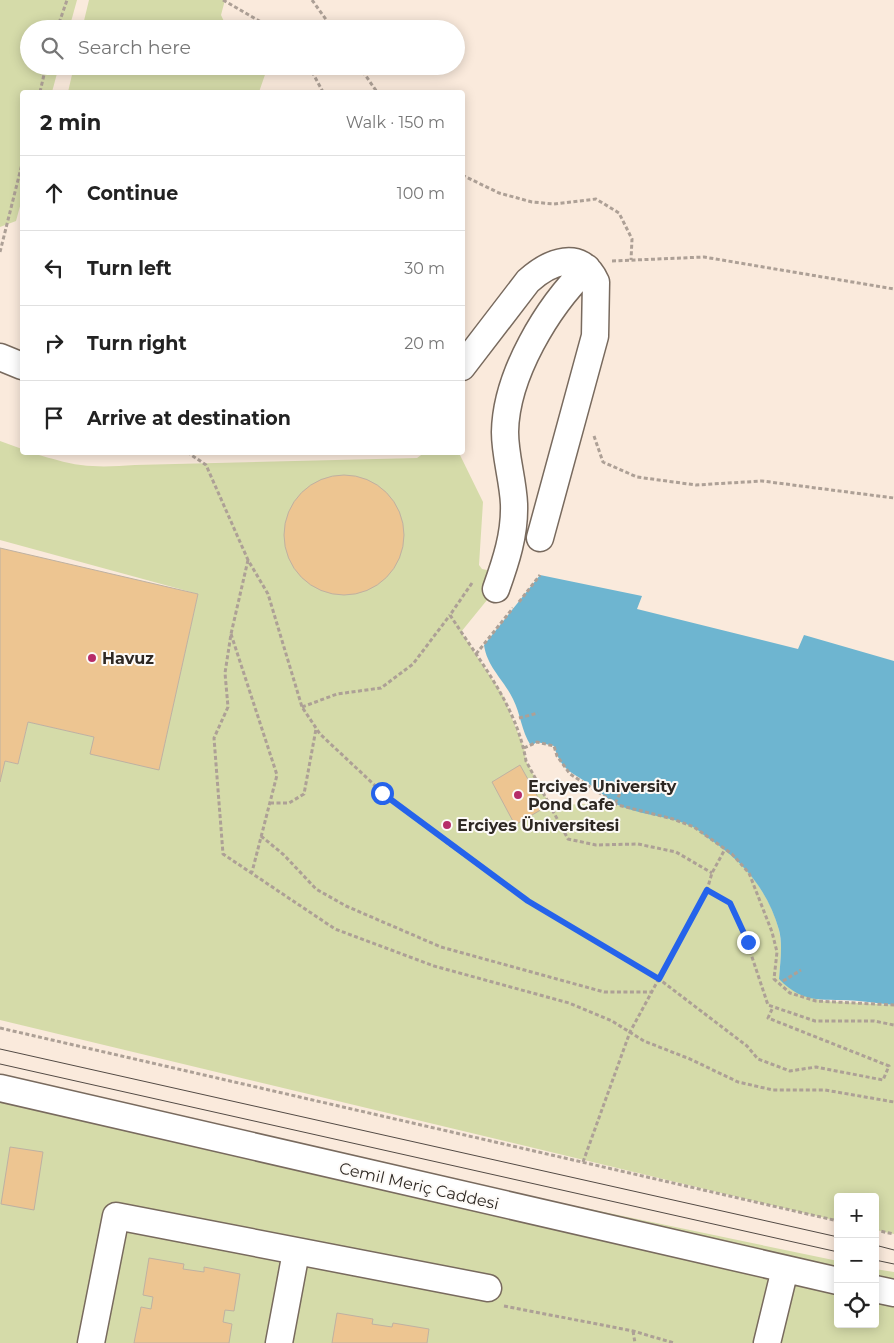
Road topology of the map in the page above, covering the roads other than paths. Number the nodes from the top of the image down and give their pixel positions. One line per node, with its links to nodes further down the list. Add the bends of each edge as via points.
1 (587, 268): 3 (street, via 574,262 556,263 528,281); 5 (street, via 596,282 595,336); 6 (street, via 547,315 511,399 505,432 514,503 513,525 510,546)
2 (0, 358): 4 (street)
3 (465, 363)
4 (20, 365)
5 (540, 538)
6 (486, 583)
7 (0, 1088): 9 (street, Cemil Meriç Caddesi)
8 (296, 1252): 13 (street); 15 (street, via 116,1216); 16 (street)
9 (784, 1269): 10 (street, Cemil Meriç Caddesi); 14 (street)
10 (834, 1280)
11 (879, 1290): 12 (street)
12 (894, 1293)
13 (492, 1296)
14 (773, 1342)
15 (91, 1343)
16 (279, 1343)

